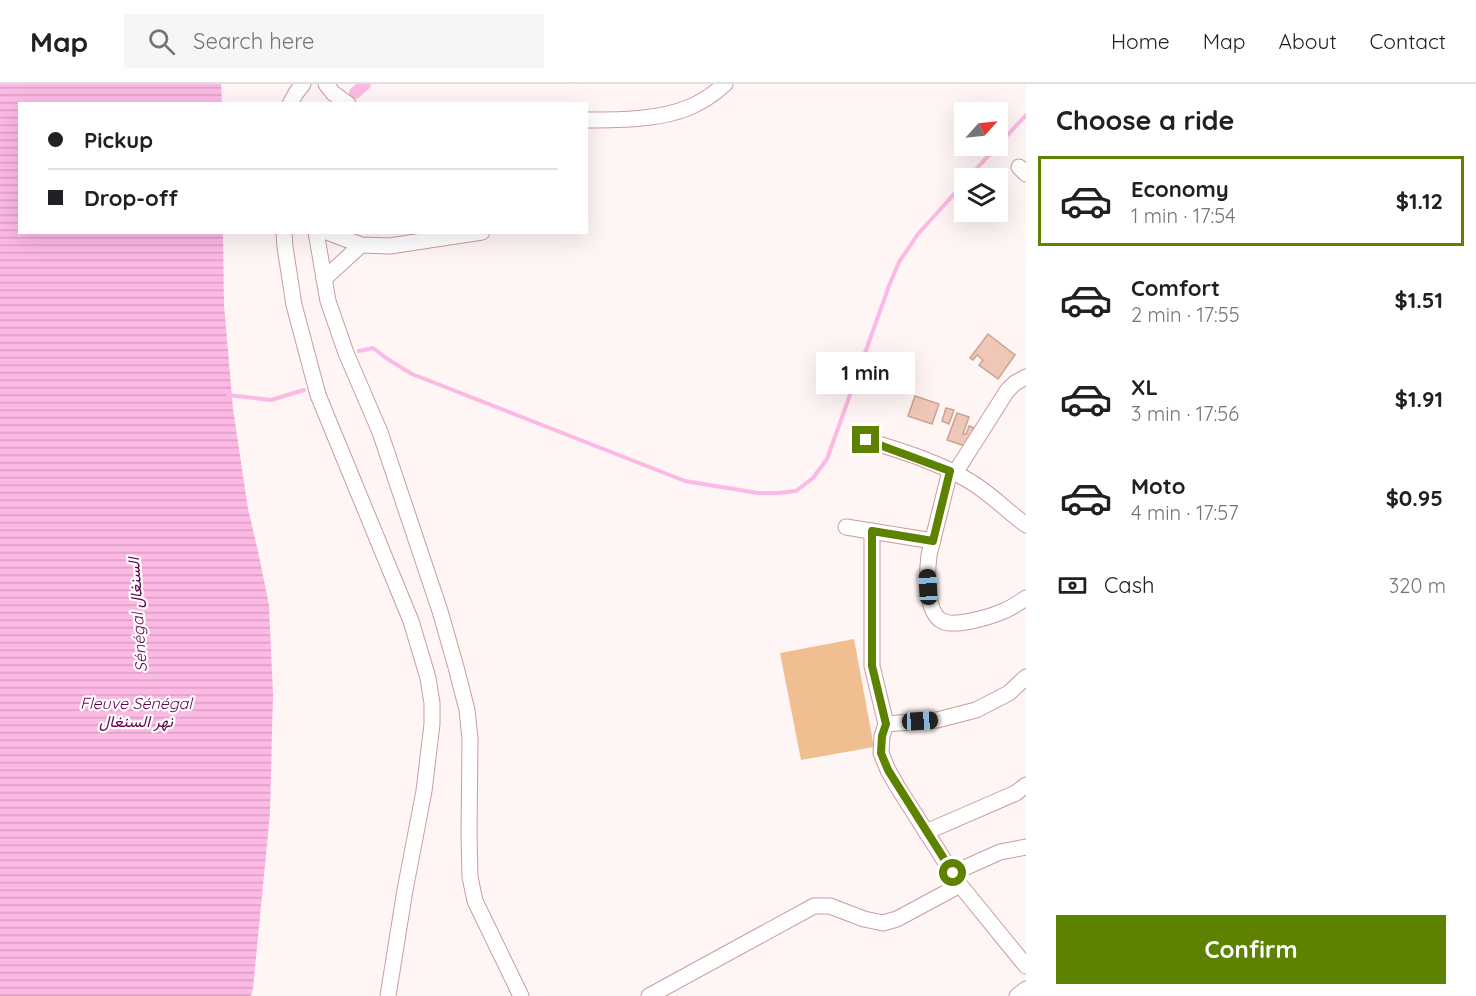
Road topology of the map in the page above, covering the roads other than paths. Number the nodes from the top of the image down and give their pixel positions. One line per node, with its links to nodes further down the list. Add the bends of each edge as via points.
1 (303, 84): 4 (street)
2 (725, 84): 6 (street, via 690,107 663,115)
3 (329, 93): 5 (street)
4 (291, 102)
5 (345, 102)
6 (588, 120)
7 (284, 234): 29 (street, via 294,305 318,395 402,597 421,650 432,703 424,791)
8 (316, 234): 12 (street)
9 (332, 234): 11 (street)
10 (469, 234): 11 (street, via 390,246)
11 (361, 245): 12 (street)
12 (324, 279): 30 (street, via 346,353 380,432 456,668 470,739 470,877 475,900)
13 (1026, 377): 15 (street, via 1006,392)
14 (866, 440): 15 (street)
15 (953, 472): 16 (street, via 983,489); 19 (street)
16 (1026, 525)
17 (846, 527): 18 (street)
18 (872, 531): 19 (street); 22 (street, via 872,666)
19 (933, 541): 20 (street, via 928,587 931,608 941,621 971,622 1007,610)
20 (1026, 598)
21 (1026, 677): 22 (street, via 1009,693 976,710 937,720)
22 (886, 724): 24 (street, via 881,753)
23 (1026, 785): 24 (street)
24 (926, 832): 26 (street)
25 (1026, 847): 26 (street, via 1000,852)
26 (956, 879): 27 (street); 31 (street, via 897,919 883,923 830,906 814,906)
27 (1026, 966)
28 (1026, 989): 32 (street)
29 (388, 996)
30 (521, 996)
31 (649, 996)
32 (1017, 996)

